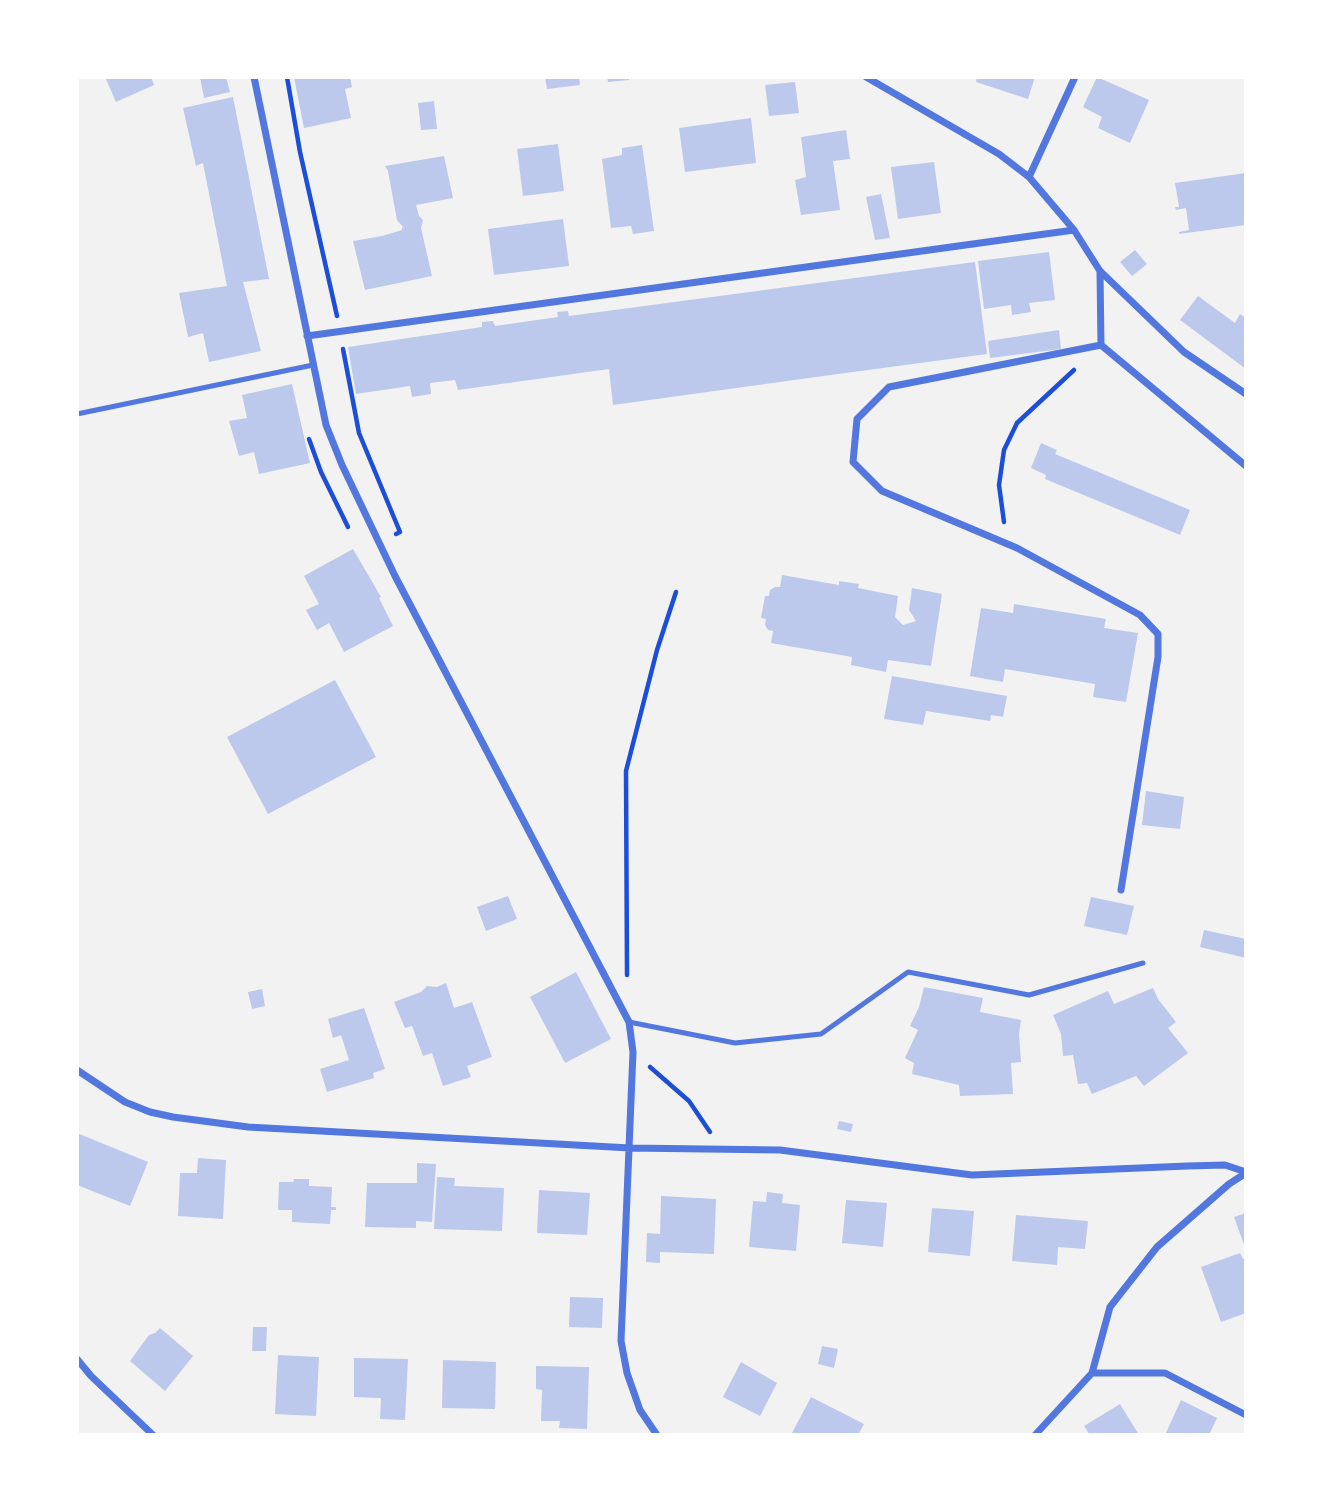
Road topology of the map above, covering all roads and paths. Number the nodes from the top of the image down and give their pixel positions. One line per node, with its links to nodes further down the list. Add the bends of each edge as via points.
1 (254, 77): 7 (street)
2 (866, 77): 4 (street, via 999,154)
3 (1075, 77): 4 (street)
4 (1029, 177): 5 (street)
5 (1074, 230): 6 (street); 7 (street)
6 (1100, 271): 8 (street); 11 (street, via 1184,352)
7 (307, 336): 9 (street)
8 (1101, 345): 13 (street); 14 (street, via 889,387 857,419 853,462 882,491)
9 (313, 365): 12 (lane); 19 (street, via 326,425 342,465)
10 (1076, 369): 14 (path, via 1017,423 1004,450 999,485 1003,519)
11 (1246, 394)
12 (77, 414)
13 (1246, 466)
14 (1017, 548): 16 (street, via 1140,615 1158,634)
15 (676, 593): 18 (path, via 626,771)
16 (1121, 890)
17 (1143, 963): 19 (lane, via 1029,995 908,971 821,1034 796,1037 735,1043)
18 (628, 984)
19 (629, 1022): 20 (street)
20 (633, 1052): 22 (street); 23 (path, via 689,1101)
21 (77, 1070): 22 (street, via 125,1102 173,1117 247,1127)
22 (630, 1149): 23 (street); 29 (street, via 621,1341 640,1410)
23 (720, 1149): 24 (street, via 780,1150 972,1175 1225,1166)
24 (1246, 1172): 26 (street, via 1157,1247 1110,1307)
25 (77, 1359): 28 (street)
26 (1092, 1373): 27 (street, via 1165,1373); 30 (street)
27 (1246, 1415)
28 (153, 1435)
29 (657, 1435)
30 (1035, 1435)

